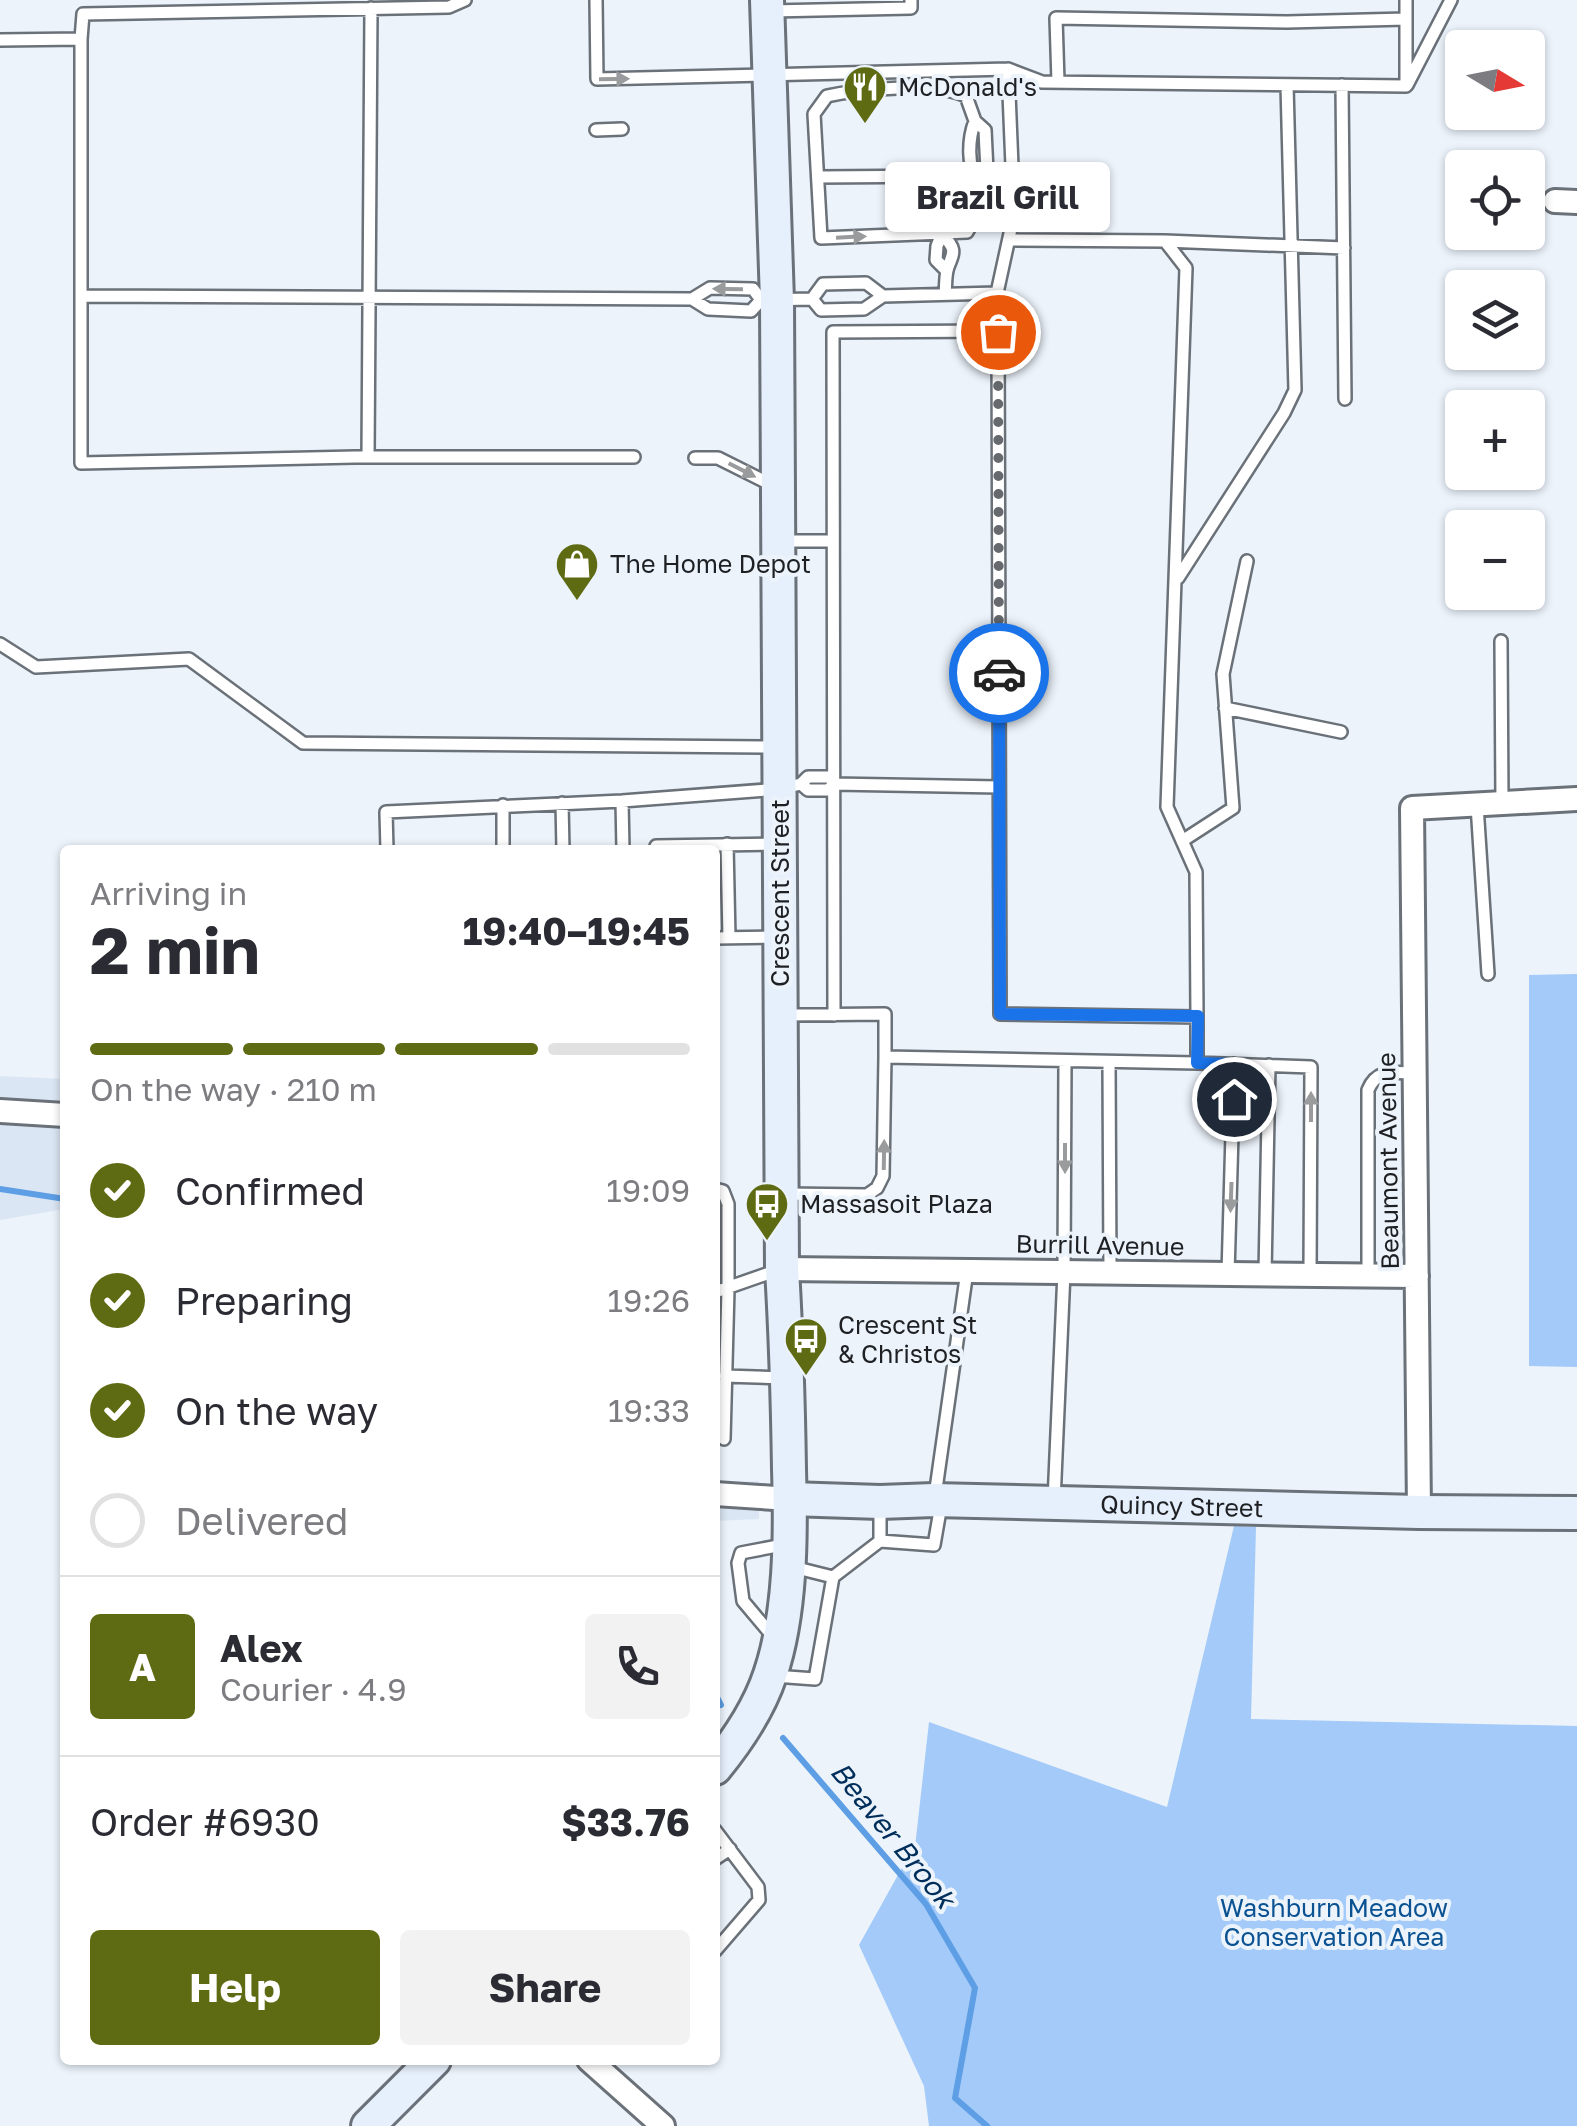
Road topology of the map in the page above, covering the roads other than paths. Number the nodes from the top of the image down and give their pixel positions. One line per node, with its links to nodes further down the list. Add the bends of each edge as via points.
1 (465, 0): 7 (lane, via 449,7)
2 (596, 0): 13 (lane, one-way to 13, via 597,79)
3 (911, 0): 6 (lane, via 911,8)
4 (1406, 0): 8 (lane)
5 (1451, 0): 17 (lane)
6 (767, 6): 13 (main road, Crescent Street)
7 (371, 8): 9 (lane, via 83,14); 32 (lane)
8 (1406, 19): 14 (lane, via 1056,18); 17 (lane)
9 (81, 38): 10 (lane); 30 (lane)
10 (0, 40)
11 (1008, 69): 12 (lane); 14 (lane); 24 (lane, via 1014,215)
12 (827, 74): 13 (lane); 18 (lane)
13 (769, 75): 35 (main road, Crescent Street)
14 (1058, 82): 15 (lane)
15 (1286, 84): 16 (lane); 26 (lane)
16 (1342, 85): 17 (lane); 27 (lane)
17 (1406, 86)
18 (829, 95): 21 (lane, via 814,114); 22 (lane, via 914,88 966,96 985,130 987,171)
19 (596, 130): 20 (lane)
20 (622, 130)
21 (818, 177): 22 (lane, via 958,178); 23 (lane, one-way to 23, via 820,238)
22 (967, 232): 23 (lane)
23 (943, 233): 29 (lane, via 936,260 946,270)
24 (1008, 240): 25 (lane); 28 (lane)
25 (1164, 241): 26 (lane); 45 (lane, via 1186,268)
26 (1291, 246): 27 (lane); 45 (lane, via 1295,390)
27 (1344, 248): 37 (lane)
28 (998, 293): 29 (lane); 36 (lane)
29 (945, 294): 31 (lane)
30 (81, 296): 32 (lane); 38 (lane, via 82,463)
31 (883, 296): 33 (lane, via 864,310 821,310); 33 (lane, via 866,283 823,284)
32 (370, 298): 34 (lane); 38 (lane)
33 (812, 299): 35 (lane)
34 (692, 300): 35 (lane, via 708,310 751,311); 35 (lane, one-way to 34, via 753,289 710,288)
35 (769, 300): 41 (main road, Crescent Street)
36 (998, 332): 43 (lane, via 832,332); 53 (lane)
37 (1346, 399)
38 (368, 457): 39 (lane)
39 (634, 458)
40 (700, 458): 41 (lane, one-way to 41, via 718,458)
41 (778, 488): 42 (main road, Crescent Street)
42 (778, 541): 43 (lane); 50 (main road, Crescent Street)
43 (833, 541): 51 (lane)
44 (1247, 560): 48 (lane, via 1223,674)
45 (1176, 582): 60 (lane, via 1168,807)
46 (1501, 642): 57 (lane)
47 (0, 644): 50 (lane, via 36,667 189,659 303,742)
48 (1225, 708): 49 (lane); 60 (lane, via 1233,808)
49 (1341, 732)
50 (779, 747): 52 (main road, Crescent Street)
51 (834, 784): 52 (lane, via 828,790); 53 (lane); 71 (lane)
52 (790, 787): 55 (lane); 62 (main road, Crescent Street)
53 (999, 787): 73 (lane, via 1000,1014)
54 (1577, 800): 57 (street)
55 (622, 801): 56 (lane); 66 (lane)
56 (562, 803): 58 (lane); 65 (lane)
57 (1502, 804): 59 (street)
58 (503, 805): 63 (lane, via 386,812); 64 (lane)
59 (1477, 805): 70 (lane); 80 (street, Beaumont Avenue, via 1412,808)
60 (1182, 841): 73 (lane, via 1196,872)
61 (727, 844): 62 (lane); 67 (lane); 68 (lane)
62 (779, 844): 69 (main road, Crescent Street)
63 (387, 845)
64 (503, 845)
65 (563, 845)
66 (623, 845)
67 (692, 845)
68 (720, 936): 69 (lane)
69 (780, 937): 72 (main road, Crescent Street)
70 (1488, 974)
71 (834, 1014): 72 (lane); 74 (lane, via 885,1014)
72 (780, 1015): 84 (main road, Crescent Street)
73 (1198, 1016): 77 (lane)
74 (885, 1057): 75 (lane); 84 (lane, one-way to 74, via 867,1195 877,1188 883,1176)
75 (1065, 1061): 76 (lane); 87 (lane, one-way to 87)
76 (1109, 1062): 77 (lane); 88 (lane)
77 (1197, 1063): 78 (lane)
78 (1234, 1064): 79 (lane); 89 (lane, one-way to 89)
79 (1269, 1065): 90 (lane); 91 (lane, one-way to 79, via 1311,1067)
80 (1415, 1073): 92 (lane, via 1381,1073 1368,1090); 93 (street, Beaumont Avenue)
81 (0, 1112): 82 (street)
82 (60, 1114)
83 (720, 1190): 94 (lane, via 728,1204)
84 (782, 1194): 85 (main road, Crescent Street)
85 (782, 1269): 86 (street, Burrill Avenue); 94 (lane); 96 (main road, Crescent Street)
86 (967, 1271): 87 (street, Burrill Avenue); 100 (lane)
87 (1064, 1272): 88 (street, Burrill Avenue); 102 (lane)
88 (1110, 1272): 89 (street, Burrill Avenue)
89 (1228, 1274): 90 (street, Burrill Avenue)
90 (1265, 1274): 91 (street, Burrill Avenue)
91 (1310, 1274): 92 (street, Burrill Avenue)
92 (1368, 1275): 93 (street, Burrill Avenue)
93 (1417, 1276): 103 (street, Beaumont Avenue)
94 (722, 1290): 95 (lane)
95 (725, 1376): 96 (lane); 97 (lane)
96 (788, 1378): 99 (main road, Crescent Street)
97 (724, 1439)
98 (720, 1494): 99 (street)
99 (790, 1499): 101 (main road, Quincy Street); 106 (main road, Crescent Street)
100 (938, 1500): 101 (main road, Quincy Street); 102 (main road, Quincy Street); 105 (lane, via 934,1545)
101 (880, 1502): 105 (lane)
102 (1054, 1503): 103 (main road, Quincy Street)
103 (1419, 1512): 104 (main road, Quincy Street)
104 (1577, 1513)
105 (880, 1542): 107 (lane)
106 (789, 1555): 107 (lane); 108 (main road, Crescent Street); 108 (lane, via 741,1552 738,1563 743,1601)
107 (834, 1576): 109 (lane, via 816,1679)
108 (778, 1642): 109 (main road, Crescent Street)
109 (770, 1675): 110 (main road, Crescent Street)
110 (720, 1761)
111 (720, 1836): 112 (lane)
112 (730, 1849): 113 (lane); 114 (lane, via 758,1886 759,1900)
113 (720, 1856)
114 (720, 1945)
115 (429, 2065): 117 (main road)
116 (595, 2065): 118 (street)
117 (368, 2126)
118 (663, 2126)

